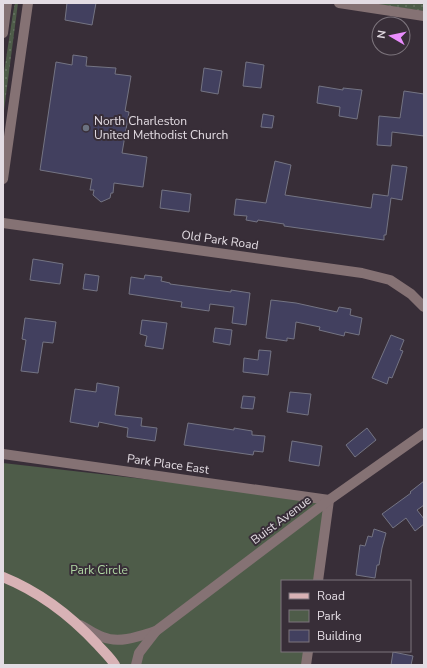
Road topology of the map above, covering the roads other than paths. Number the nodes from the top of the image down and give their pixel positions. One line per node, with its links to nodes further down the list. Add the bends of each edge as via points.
1 (8, 3): 5 (street)
2 (28, 3): 6 (street)
3 (339, 3): 4 (street)
4 (424, 16)
5 (3, 33)
6 (3, 179)
7 (3, 223): 8 (street, Old Park Road, via 362,273 390,280)
8 (424, 306)
9 (424, 433): 11 (street, Buist Avenue)
10 (3, 454): 11 (street, Park Place East)
11 (329, 500): 13 (street); 15 (street, Buist Avenue)
12 (3, 577): 14 (main road, via 52,602)
13 (318, 580)
14 (80, 625): 15 (street, Buist Avenue, via 101,637 117,640); 17 (main road)
15 (156, 631): 18 (street, Buist Avenue, via 139,653)
16 (308, 652): 19 (street)
17 (115, 665)
18 (136, 665)
19 (306, 665)

